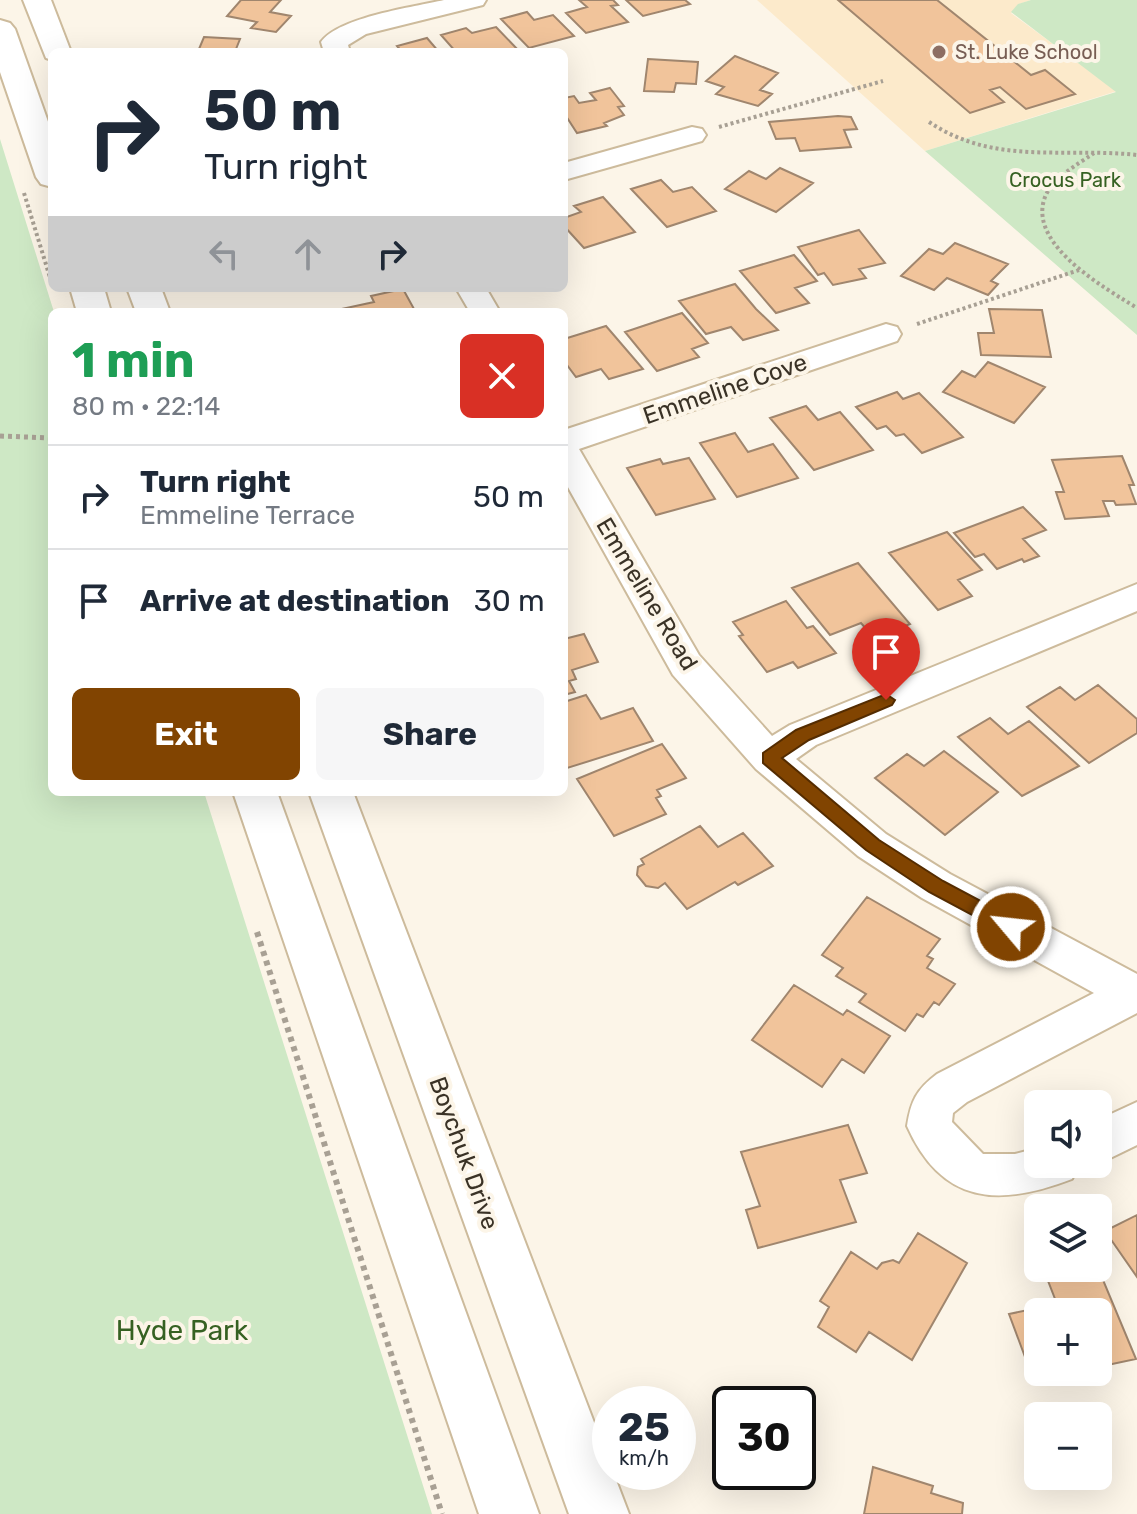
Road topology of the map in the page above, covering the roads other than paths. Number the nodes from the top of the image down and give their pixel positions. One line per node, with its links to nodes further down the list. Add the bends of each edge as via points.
1 (37, 0): 4 (main road)
2 (474, 0): 5 (street, via 357,29 334,42)
3 (0, 29): 7 (main road)
4 (55, 48)
5 (336, 48)
6 (692, 135): 8 (street)
7 (48, 166)
8 (568, 171)
9 (886, 334): 10 (street, Emmeline Cove)
10 (568, 441)
11 (568, 458): 13 (street, Emmeline Road, via 686,665)
12 (1137, 597): 13 (street, via 803,735)
13 (769, 758): 16 (street, Emmeline Road, via 872,845 936,886)
14 (256, 796): 20 (main road)
15 (332, 796): 21 (main road, Boychuk Drive)
16 (1135, 994): 19 (street, via 952,1088 933,1103 929,1126 946,1155 984,1177)
17 (1137, 1122): 18 (street)
18 (1112, 1135)
19 (1024, 1175)
20 (509, 1514)
21 (599, 1514)

